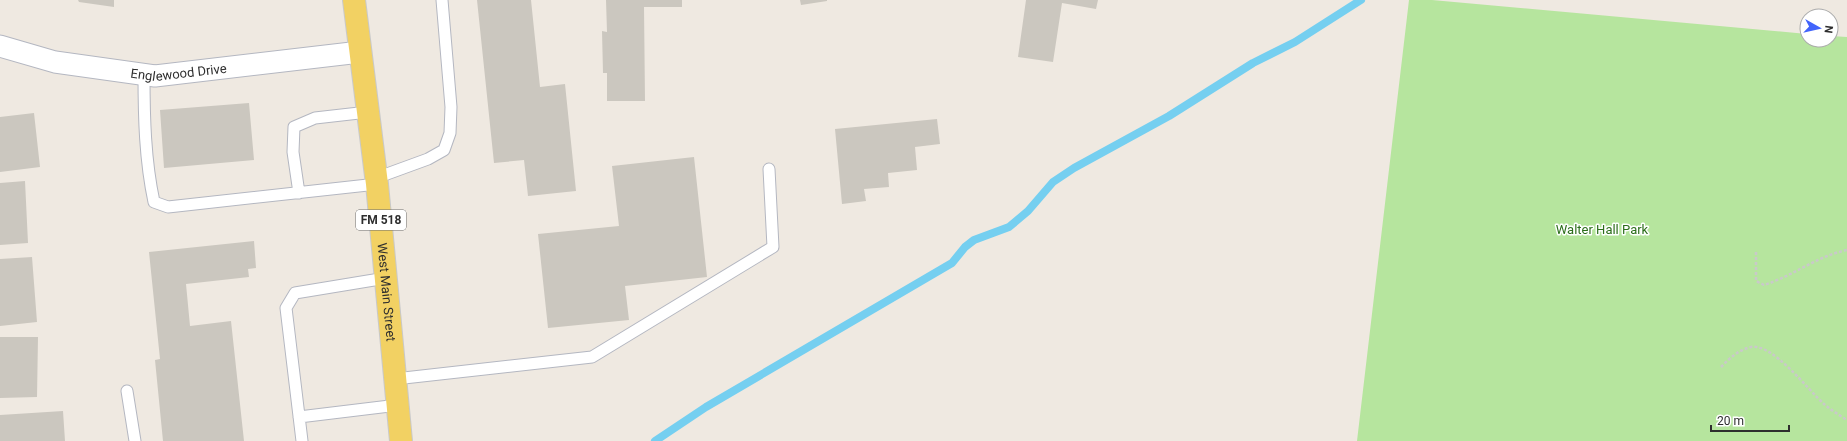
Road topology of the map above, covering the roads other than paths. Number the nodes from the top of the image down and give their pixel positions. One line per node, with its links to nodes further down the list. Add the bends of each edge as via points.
1 (354, 0): 4 (main road, West Main Street / FM 518)
2 (442, 0): 8 (lane, via 451,107 450,133 444,150)
3 (0, 46): 5 (street, Englewood Drive, via 56,62)
4 (360, 52): 5 (street, Englewood Drive, via 163,76); 6 (main road, West Main Street / FM 518)
5 (144, 75): 9 (lane, via 144,114 149,177 154,202 168,207)
6 (368, 112): 8 (main road, West Main Street / FM 518); 9 (lane, via 315,118 294,127 293,152)
7 (769, 169): 11 (lane, via 773,247 592,357)
8 (377, 181): 9 (lane); 10 (main road, West Main Street / FM 518)
9 (299, 193)
10 (386, 278): 11 (main road, West Main Street / FM 518); 14 (lane, via 295,293 286,308)
11 (395, 379): 13 (main road, West Main Street / FM 518)
12 (127, 391): 15 (lane)
13 (398, 405): 14 (lane); 17 (main road, West Main Street / FM 518)
14 (299, 417): 16 (lane)
15 (135, 441)
16 (302, 441)
17 (401, 441)

